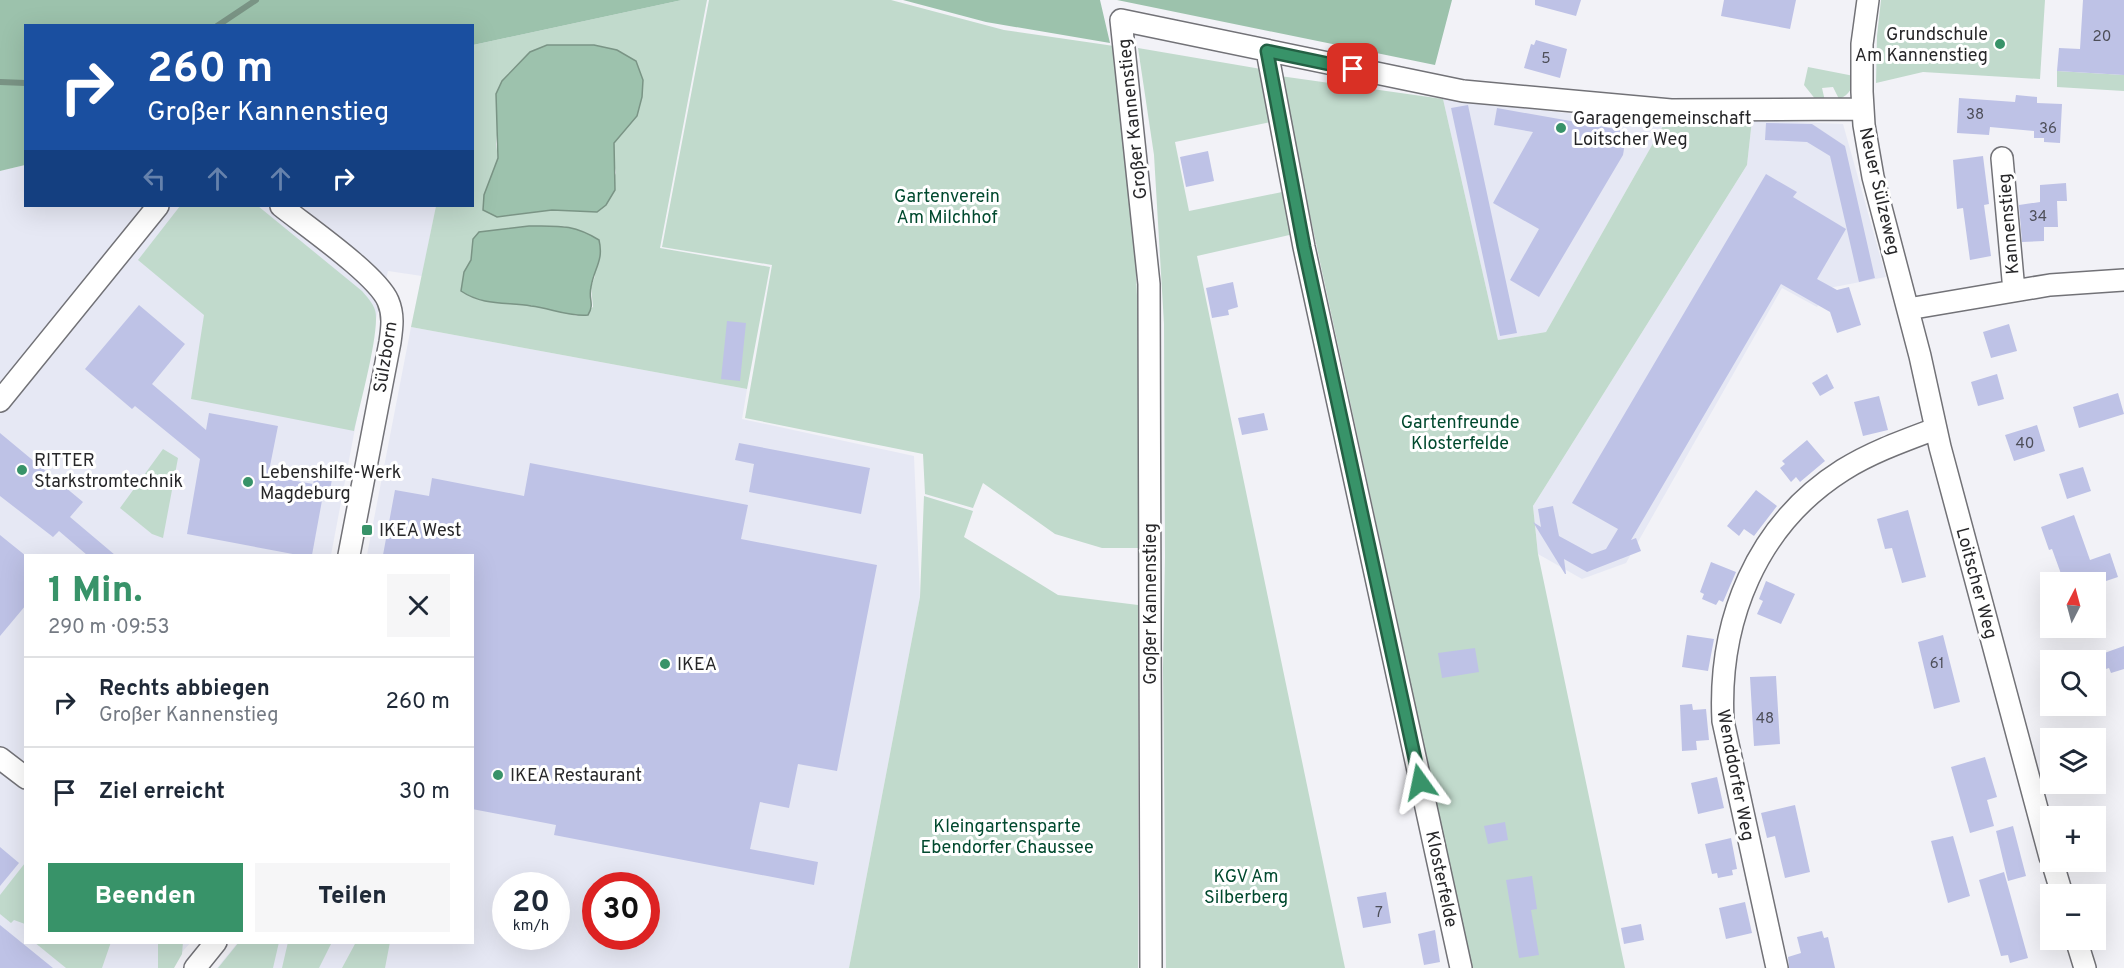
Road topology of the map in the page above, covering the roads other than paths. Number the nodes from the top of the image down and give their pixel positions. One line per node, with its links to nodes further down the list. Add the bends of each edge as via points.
1 (1868, 0): 3 (street, Neuer Sülzeweg, via 1862,44)
2 (1267, 51): 3 (street, Großer Kannenstieg, via 1439,87 1499,95 1671,110); 19 (street, Großer Kannenstieg, via 1121,20 1150,315); 20 (street, Klosterfelde, via 1304,247)
3 (1863, 109): 9 (street, Neuer Sülzeweg, via 1873,177)
4 (2002, 158): 8 (street, Kannenstieg)
5 (157, 207): 10 (street)
6 (282, 207): 12 (street, Sülzborn, via 370,278 388,301 392,316)
7 (2124, 280): 8 (street, Kannenstieg)
8 (2014, 291): 9 (street, Kannenstieg)
9 (1908, 309): 11 (street, Loitscher Weg)
10 (0, 401)
11 (1935, 429): 15 (street, Loitscher Weg); 21 (street, Wenddorfer Weg, via 1854,464 1810,495 1765,548 1743,588 1731,625 1723,681 1723,721)
12 (349, 554)
13 (0, 758): 14 (street)
14 (24, 776)
15 (2040, 820)
16 (214, 944): 18 (street)
17 (2079, 950): 22 (street)
18 (195, 968)
19 (1151, 968)
20 (1461, 968)
21 (1777, 968)
22 (2085, 968)

